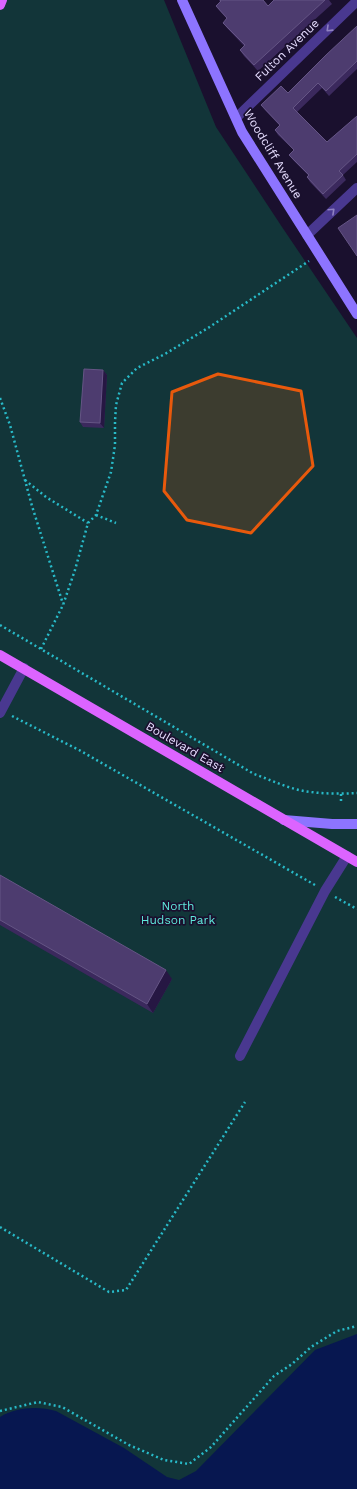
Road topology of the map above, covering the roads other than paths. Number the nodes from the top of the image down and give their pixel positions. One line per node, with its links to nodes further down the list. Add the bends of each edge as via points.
1 (2, 0): 4 (main road)
2 (182, 0): 5 (main road, Woodcliff Avenue)
3 (357, 2): 5 (street, Fulton Avenue, one-way to 5)
4 (0, 5)
5 (236, 118): 7 (main road, Woodcliff Avenue, via 242,132)
6 (357, 188): 7 (street, one-way to 6)
7 (307, 235): 8 (main road, Woodcliff Avenue)
8 (357, 314)
9 (0, 655): 10 (main road, Boulevard East)
10 (24, 668): 11 (street); 12 (main road, Boulevard East)
11 (1, 712)
12 (284, 820): 13 (main road); 14 (main road, Boulevard East)
13 (357, 824)
14 (347, 856): 15 (main road, Boulevard East); 16 (street, via 325,891)
15 (357, 862)
16 (240, 1056)

